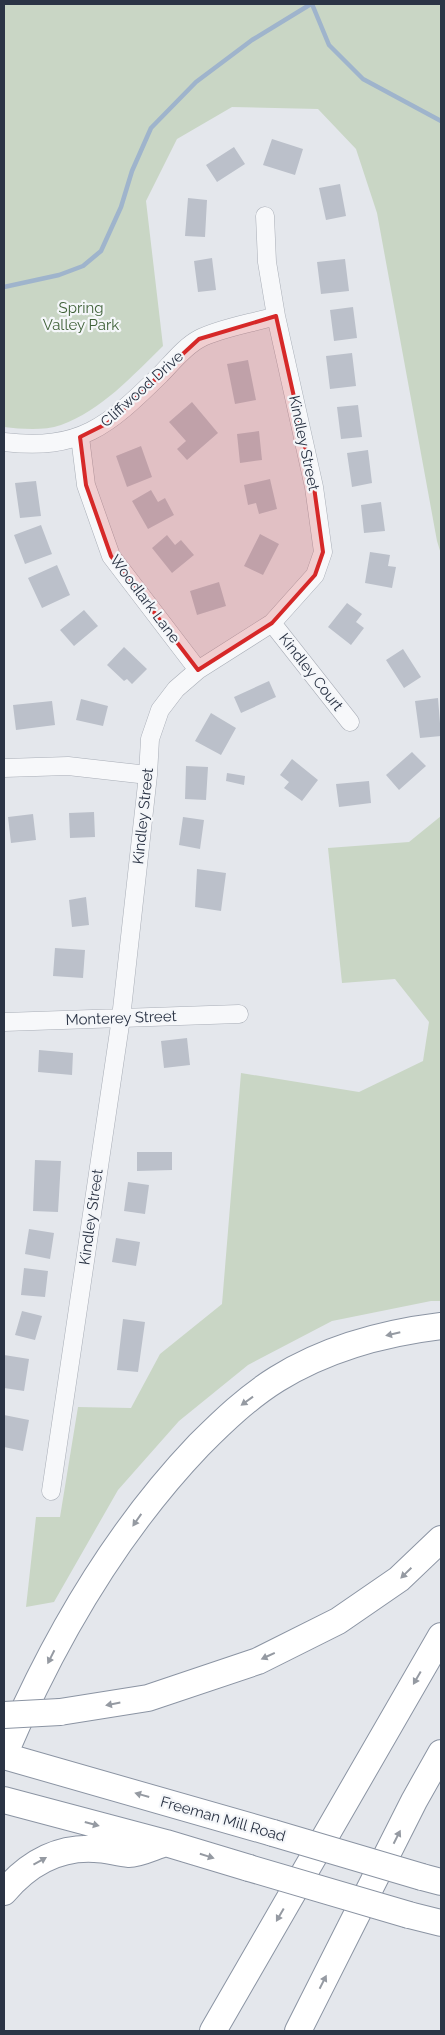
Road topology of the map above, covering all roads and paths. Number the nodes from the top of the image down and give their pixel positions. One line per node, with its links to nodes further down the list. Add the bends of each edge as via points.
1 (265, 216): 2 (street, Kindley Street, via 267,262)
2 (276, 316): 3 (street, Cliffwood Drive, via 199,339 108,423); 5 (street, Kindley Street, via 314,487 323,552 314,575)
3 (80, 437): 4 (street, Cliffwood Drive, via 27,445); 6 (street, Woodlark Lane, via 86,485 111,556)
4 (4, 442)
5 (272, 622): 6 (street, Kindley Street); 7 (street, Kindley Court)
6 (198, 670): 9 (street, Kindley Street, via 176,689 160,710 150,739)
7 (350, 722)
8 (4, 768): 9 (street, via 68,766)
9 (148, 775): 11 (street, Kindley Street)
10 (239, 1014): 11 (street, Monterey Street)
11 (121, 1018): 12 (street, Monterey Street); 14 (street, Kindley Street)
12 (4, 1022)
13 (441, 1326): 19 (highway, one-way to 19, via 341,1347 310,1361 241,1405 208,1436 146,1507 82,1601)
14 (50, 1491)
15 (441, 1539): 17 (highway, one-way to 17, bridge, via 400,1579 338,1621 258,1661 148,1698 60,1712)
16 (441, 1636): 26 (highway, one-way to 26)
17 (4, 1715)
18 (441, 1753): 25 (highway, one-way to 18)
19 (4, 1755): 22 (highway, Freeman Mill Road, one-way to 19, bridge)
20 (4, 1800): 21 (highway, one-way to 21)
21 (166, 1843): 23 (highway, one-way to 21, via 18,1876 50,1856 70,1850 93,1849 130,1854); 24 (highway, one-way to 24, bridge)
22 (432, 1879)
23 (4, 1892)
24 (441, 1923)
25 (300, 2029)
26 (213, 2031)

